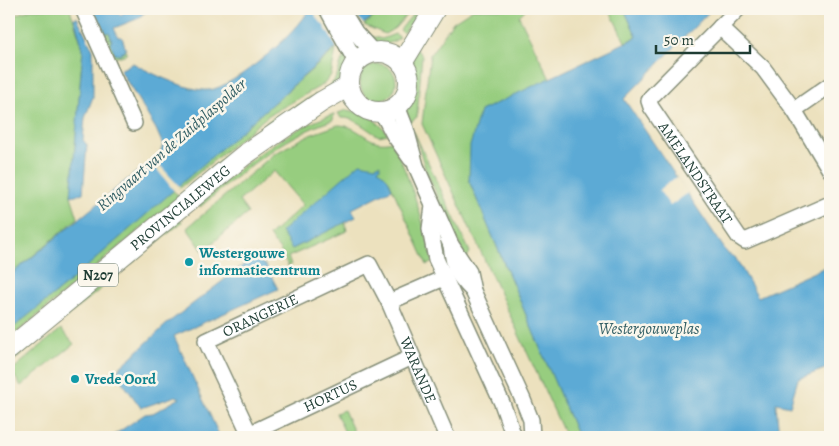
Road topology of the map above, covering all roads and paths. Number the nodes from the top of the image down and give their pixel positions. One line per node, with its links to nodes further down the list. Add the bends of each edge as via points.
1 (82, 9): 13 (street)
2 (327, 9): 7 (street)
3 (341, 9): 7 (street)
4 (738, 9): 6 (street)
5 (433, 12): 8 (main road)
6 (720, 27): 12 (street, via 763,68); 15 (street, AMELANDSTRAAT, via 649,101 696,176 745,241)
7 (351, 36): 8 (street)
8 (380, 57): 10 (main road, via 350,73); 11 (main road, via 406,70 409,83 405,96)
9 (830, 85): 12 (street)
10 (352, 94): 11 (main road, via 368,110); 20 (main road, PROVINCIALEWEG / N207, via 285,127 243,156)
11 (389, 109): 16 (street, via 406,129 416,166)
12 (794, 110): 14 (street)
13 (134, 123)
14 (830, 170)
15 (830, 204)
16 (433, 205): 18 (street, via 431,239); 22 (street, via 451,245 467,267 473,292)
17 (369, 264): 19 (street, WARANDE); 23 (street, ORANGERIE, via 206,341)
18 (444, 278): 19 (street); 25 (street, via 502,403)
19 (389, 302): 21 (street, WARANDE)
20 (9, 349)
21 (412, 357): 23 (street, HORTUS); 24 (street, WARANDE)
22 (531, 420): 26 (street); 27 (street)
23 (250, 435)
24 (447, 437)
25 (514, 437)
26 (532, 437)
27 (542, 437)

